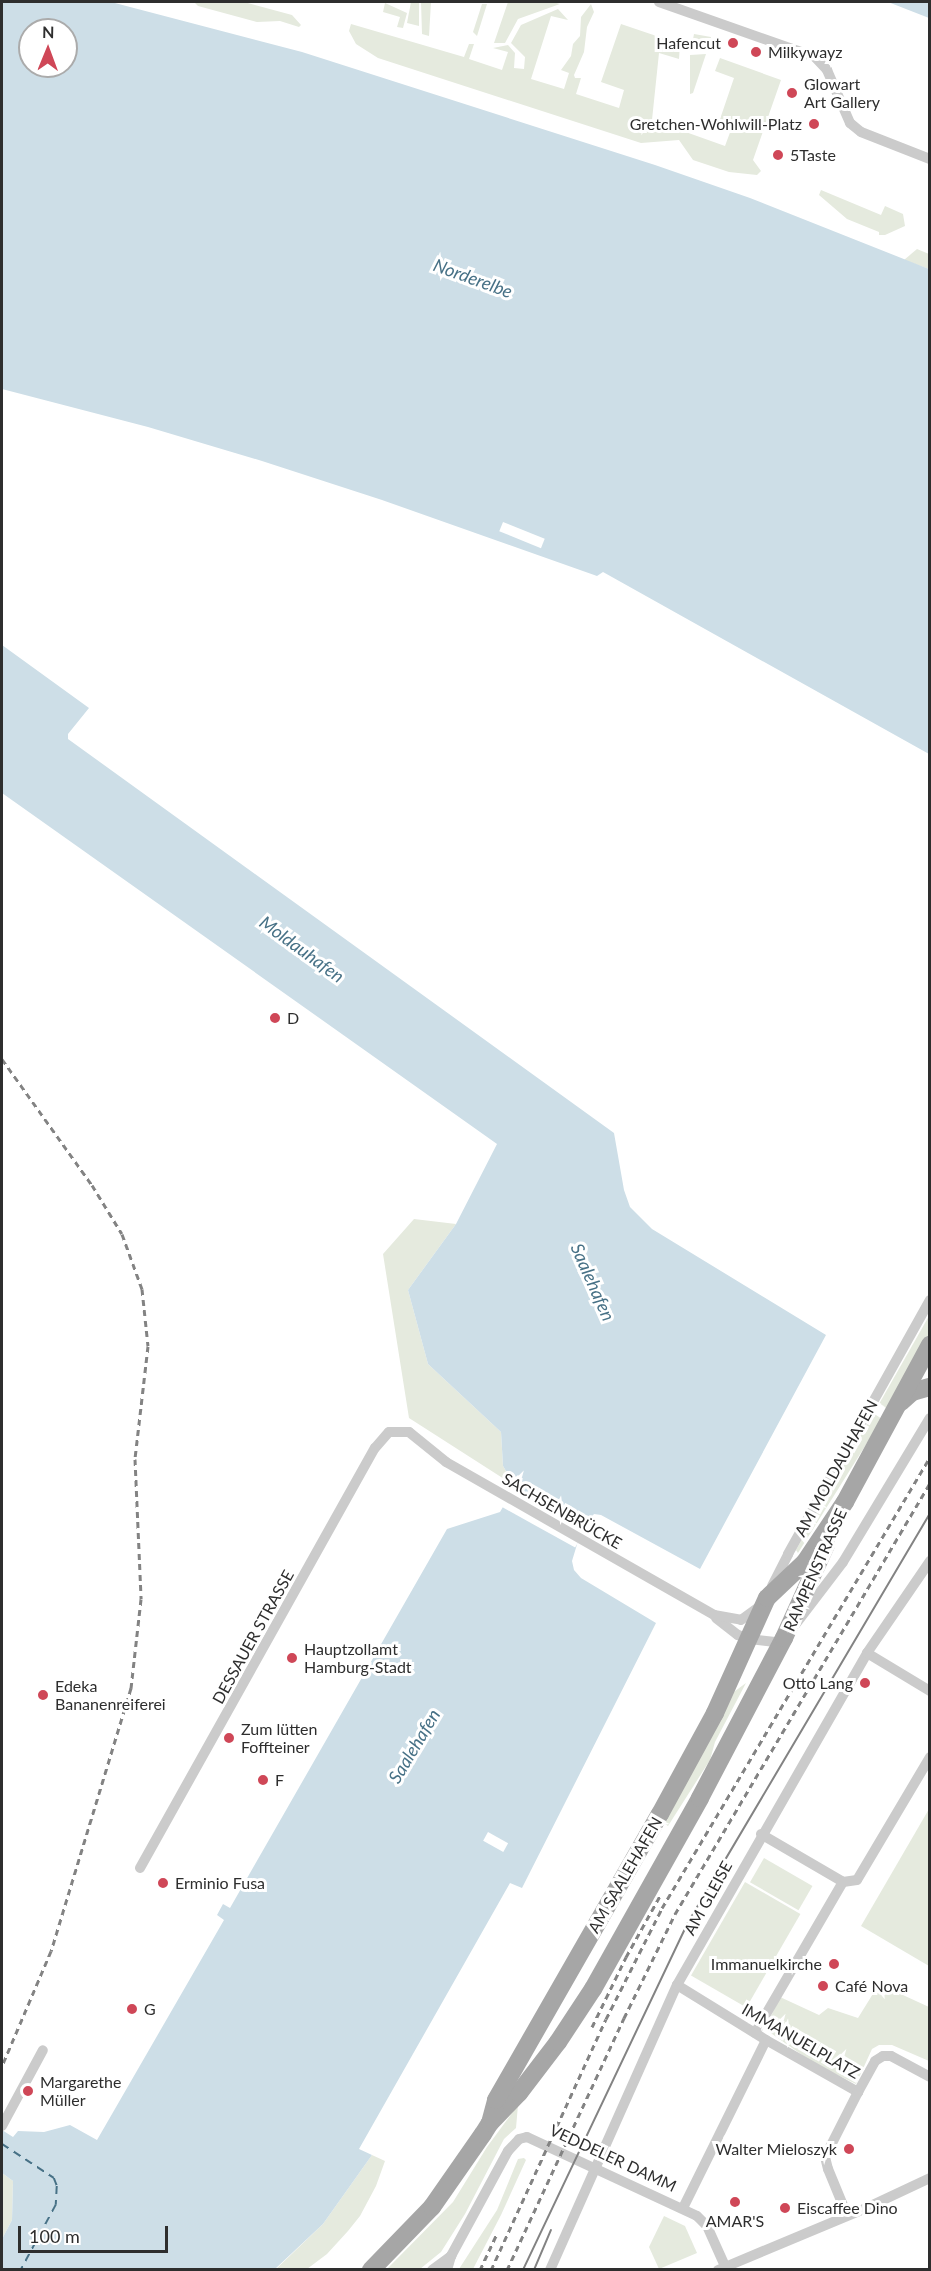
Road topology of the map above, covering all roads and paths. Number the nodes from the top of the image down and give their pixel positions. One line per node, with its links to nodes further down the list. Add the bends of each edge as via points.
1 (659, 2): 2 (street, via 815,57 827,70 845,116 861,132)
2 (930, 159)
3 (930, 1300): 12 (street, AM MOLDAUHAFEN)
4 (930, 1347): 5 (street); 7 (main road, RAMPENSTRASSE)
5 (930, 1371)
6 (930, 1387): 7 (main road, via 912,1392)
7 (900, 1404): 10 (main road, RAMPENSTRASSE)
8 (930, 1418): 16 (street, via 843,1562)
9 (399, 1430): 13 (street, SACHSENBRÜCKE, via 409,1432 446,1462); 22 (street, DESSAUER STRASSE, via 389,1432 378,1442)
10 (845, 1502): 12 (main road, RAMPENSTRASSE, via 804,1562); 16 (main road, RAMPENSTRASSE)
11 (930, 1561): 17 (street, AM GLEISE)
12 (767, 1598): 14 (street, via 747,1617); 15 (main road, AM MOLDAUHAFEN)
13 (714, 1616): 14 (street, SACHSENBRÜCKE); 15 (street, SACHSENBRÜCKE, via 738,1635)
14 (731, 1620): 15 (street)
15 (756, 1637): 16 (street); 20 (street, AM SAALEHAFEN, via 766,1653 720,1743); 30 (main road, AM SAALEHAFEN, via 496,2100)
16 (784, 1638): 20 (main road, AM SAALEHAFEN)
17 (867, 1653): 18 (street); 21 (street, AM GLEISE)
18 (930, 1690)
19 (930, 1757): 23 (street, via 857,1880)
20 (700, 1797): 30 (main road, AM SAALEHAFEN, via 578,2011 519,2093)
21 (761, 1834): 23 (street); 24 (street, AM GLEISE)
22 (140, 1868)
23 (843, 1882): 25 (street)
24 (677, 1985): 25 (street, IMMANUELPLATZ); 32 (street, AM GLEISE)
25 (755, 2033): 26 (street, IMMANUELPLATZ)
26 (766, 2040): 29 (street, IMMANUELPLATZ); 34 (street)
27 (43, 2050): 31 (street)
28 (930, 2077): 29 (street, IMMANUELPLATZ, via 891,2056 883,2056 875,2061)
29 (858, 2092): 35 (street, via 825,2157)
30 (490, 2123): 38 (main road, AM SAALEHAFEN, via 432,2207)
31 (2, 2126)
32 (596, 2166): 34 (street, VEDDELER DAMM); 36 (street, VEDDELER DAMM, via 536,2139 519,2139 508,2151); 41 (street, AM GLEISE)
33 (930, 2178): 35 (street)
34 (683, 2208): 37 (street, VEDDELER DAMM, via 707,2226)
35 (847, 2215): 37 (street)
36 (451, 2256): 39 (street, VEDDELER DAMM); 40 (street, VEDDELER DAMM)
37 (721, 2268)
38 (371, 2270)
39 (432, 2270)
40 (447, 2270)
41 (550, 2270)

